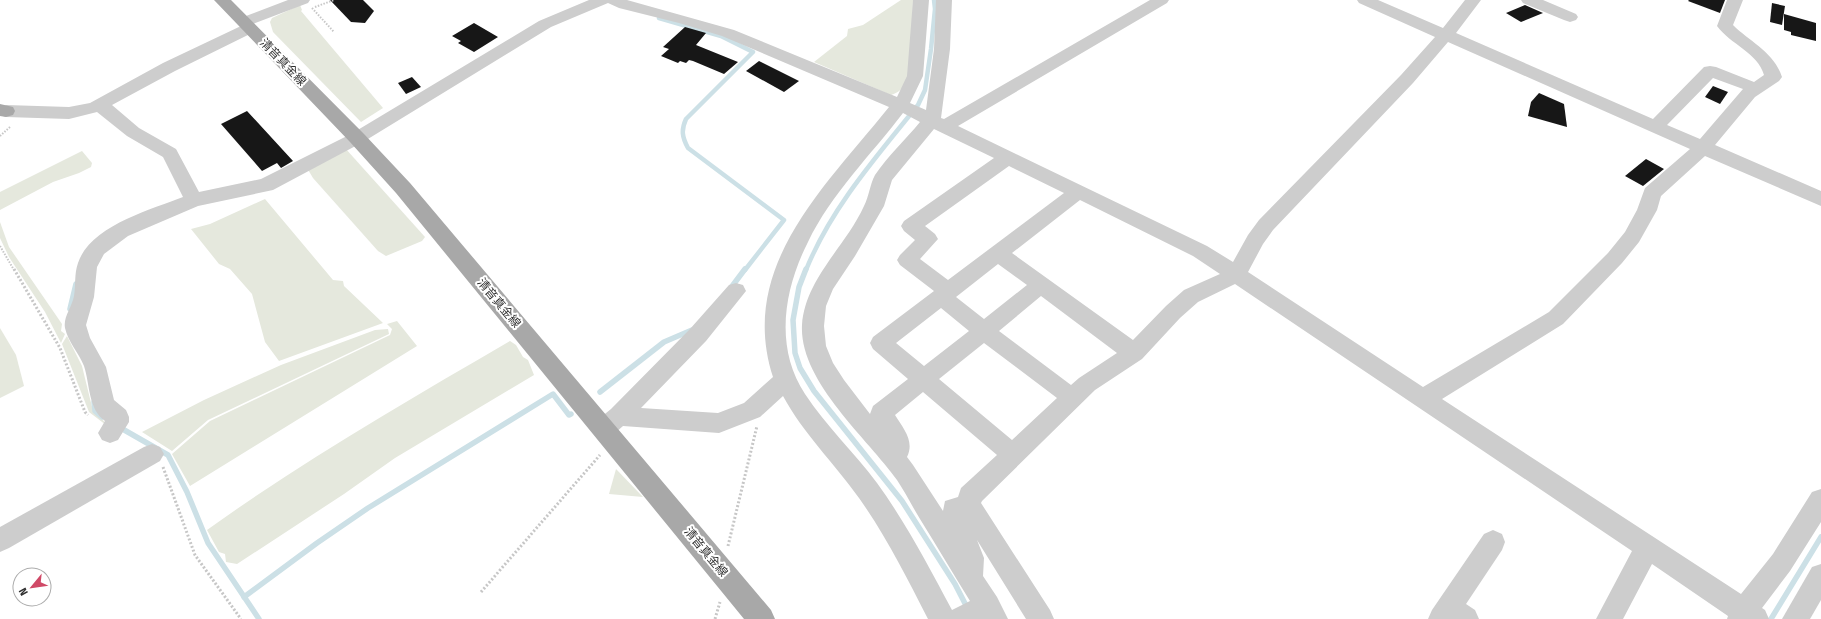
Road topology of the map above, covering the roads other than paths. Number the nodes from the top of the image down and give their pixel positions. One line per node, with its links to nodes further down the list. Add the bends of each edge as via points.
1 (222, 0): 13 (main road, 清音真金線)
2 (602, 0): 20 (street, via 544,24)
3 (614, 0): 18 (street, via 728,33)
4 (921, 0): 18 (street, via 912,87)
5 (944, 0): 18 (street, via 942,50 935,109)
6 (1161, 0): 18 (street)
7 (1365, 0): 14 (street)
8 (1473, 0): 14 (street)
9 (1529, 0): 12 (street)
10 (1735, 0): 15 (street, via 1725,26 1759,54 1772,69 1773,77)
11 (308, 4): 13 (street)
12 (1570, 17)
13 (247, 25): 16 (street); 20 (main road, 清音真金線)
14 (1446, 35): 19 (street); 27 (street, via 1266,225)
15 (1756, 88): 19 (street, via 1710,71); 21 (street)
16 (100, 105): 17 (street, via 69,113); 24 (street, via 132,132 170,153)
17 (3, 110)
18 (921, 115): 22 (street); 33 (street, via 817,209 800,237 784,272 774,316 775,345); 41 (street, via 883,178 874,206 824,286 816,306 813,326 815,346 823,366 851,408)
19 (1656, 127): 21 (street)
20 (357, 138): 24 (street, via 266,185); 38 (main road, 清音真金線)
21 (1703, 147): 25 (street); 36 (street, via 1652,193 1647,210 1632,237 1556,318)
22 (1009, 157): 23 (street); 30 (street, via 911,226 928,239 907,260)
23 (1079, 191): 26 (street); 27 (street, via 1200,251)
24 (193, 198): 37 (street, via 108,239 89,259 84,298 75,320 76,328 95,367 102,399 118,417)
25 (1821, 199)
26 (998, 253): 28 (street); 30 (street)
27 (1236, 273): 32 (street, via 1225,281 1191,296); 36 (street)
28 (1041, 285): 31 (street); 32 (street)
29 (736, 291): 38 (street)
30 (945, 294): 31 (street); 34 (street, via 881,343)
31 (984, 331): 34 (street); 35 (street)
32 (1131, 351): 43 (street, via 1087,384 970,496)
33 (786, 379): 38 (street, via 752,410 719,423); 53 (street, via 794,398 868,490 889,522)
34 (922, 379): 39 (street); 41 (street, via 881,413 898,440 898,451)
35 (1063, 391)
36 (1424, 398): 46 (street)
37 (114, 427)
38 (612, 429): 52 (main road, 清音真金線)
39 (1004, 448)
40 (152, 454): 44 (street)
41 (892, 456): 48 (street, via 905,472)
42 (1821, 500): 51 (street)
43 (965, 506): 48 (street, via 954,509 971,558); 54 (street)
44 (0, 540)
45 (1493, 542): 50 (street)
46 (1648, 548): 51 (street); 55 (street)
47 (1821, 576): 56 (street)
48 (970, 578): 49 (street)
49 (981, 614)
50 (1452, 615)
51 (1749, 616)
52 (761, 619)
53 (942, 619)
54 (1041, 619)
55 (1609, 619)
56 (1795, 619)

